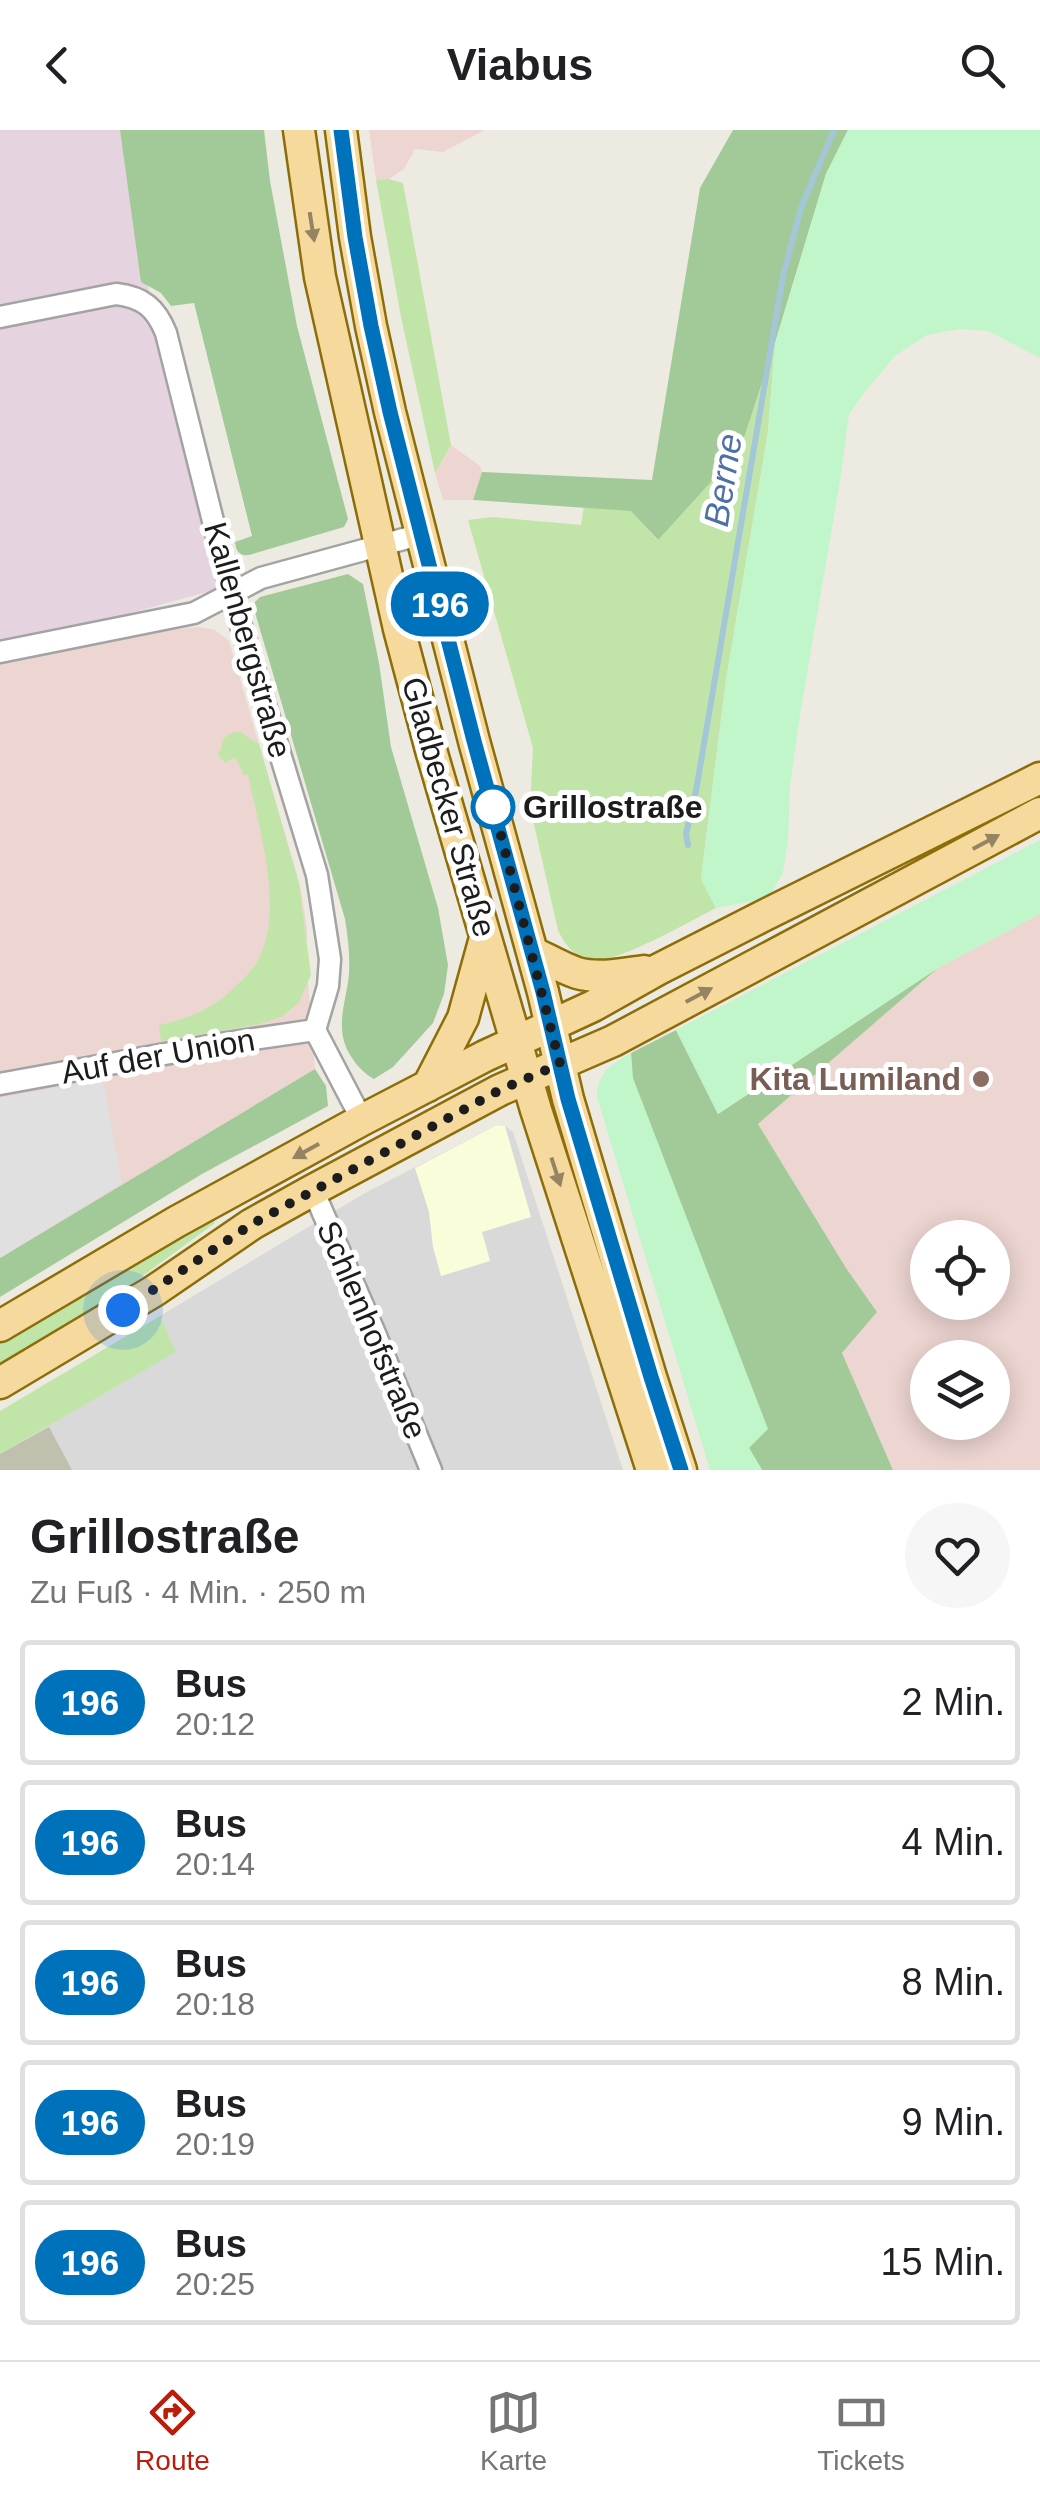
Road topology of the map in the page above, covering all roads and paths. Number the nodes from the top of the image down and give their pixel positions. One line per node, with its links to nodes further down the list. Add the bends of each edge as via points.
1 (300, 130): 5 (main road, Gladbecker Straße, one-way to 5, via 320,277)
2 (341, 130): 4 (main road, Gladbecker Straße, via 371,326)
3 (0, 317): 6 (street, Kallenbergstraße, via 116,294 154,309 166,333)
4 (422, 534): 5 (street); 11 (main road, Gladbecker Straße)
5 (381, 546): 6 (street, via 261,578); 10 (main road, Gladbecker Straße)
6 (231, 593): 7 (street, via 194,612); 14 (street, Kallenbergstraße, via 317,874 330,959)
7 (0, 652)
8 (1040, 778): 12 (main road)
9 (1040, 813): 16 (main road, one-way to 9)
10 (484, 938): 15 (main road, Gladbecker Straße); 19 (main road, via 463,1018)
11 (532, 952): 12 (main road, via 586,975); 13 (main road, Gladbecker Straße)
12 (657, 970): 13 (main road)
13 (552, 1026): 15 (main road); 16 (main road, Gladbecker Straße)
14 (315, 1030): 18 (street, Auf der Union); 20 (street)
15 (517, 1041): 17 (main road, Gladbecker Straße); 19 (main road)
16 (560, 1064): 17 (main road); 26 (main road, Gladbecker Straße)
17 (527, 1078): 21 (main road); 25 (main road, Gladbecker Straße, one-way to 25)
18 (0, 1084)
19 (428, 1086): 20 (main road)
20 (362, 1120): 22 (main road, one-way to 22)
21 (313, 1190): 23 (main road); 24 (street, Schlenhofstraße)
22 (0, 1326)
23 (0, 1383)
24 (431, 1470)
25 (652, 1470)
26 (681, 1470)

